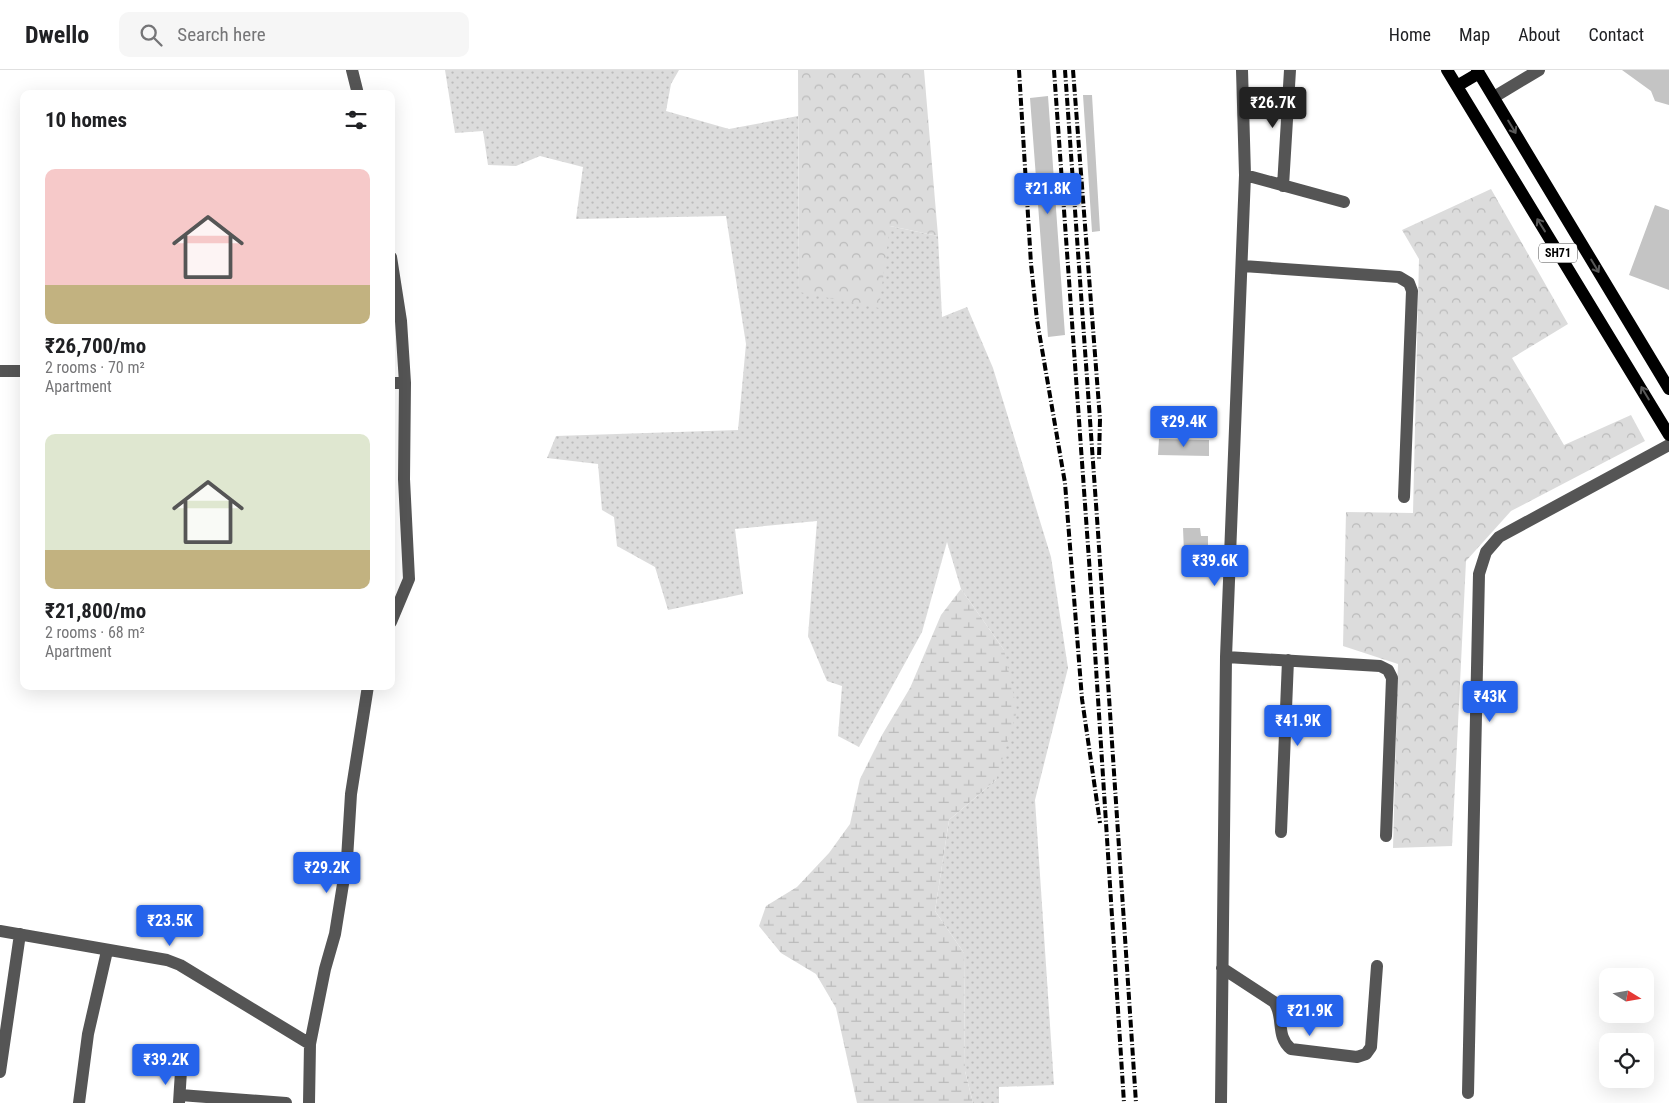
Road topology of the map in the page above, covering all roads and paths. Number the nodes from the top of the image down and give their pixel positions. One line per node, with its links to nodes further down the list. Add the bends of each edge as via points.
1 (352, 70): 8 (street)
2 (1242, 70): 10 (street)
3 (1290, 70): 11 (street)
4 (1447, 70): 7 (main road, SH71)
5 (1539, 70): 9 (street)
6 (1478, 72): 7 (main road); 9 (main road, SH71)
7 (1457, 86): 20 (main road, SH71, one-way to 7)
8 (357, 90)
9 (1494, 97): 19 (main road, SH71, one-way to 19)
10 (1245, 175): 11 (street); 13 (street)
11 (1283, 186): 12 (street)
12 (1344, 202)
13 (1243, 266): 23 (street, via 1398,277 1409,283 1412,291); 25 (street)
14 (395, 287): 18 (street, via 401,321)
15 (0, 371): 16 (street)
16 (20, 371)
17 (395, 383): 18 (street)
18 (404, 383): 22 (street)
19 (1669, 389)
20 (1669, 435)
21 (1669, 445): 38 (street, via 1499,537 1486,552 1479,574)
22 (398, 479): 24 (street, via 409,579)
23 (1404, 498)
24 (395, 612)
25 (1226, 657): 26 (street); 34 (street)
26 (1288, 660): 28 (street); 29 (street, via 1380,666 1388,670 1392,678)
27 (367, 690): 35 (street, via 351,794 347,859 335,934)
28 (1280, 832)
29 (1386, 836)
30 (0, 931): 31 (street)
31 (20, 934): 32 (street); 37 (street)
32 (107, 951): 35 (street, via 180,965); 40 (street, via 88,1034)
33 (1377, 966): 34 (street, via 1371,1047 1366,1054 1357,1057 1291,1048 1280,1034 1278,1008 1274,1002)
34 (1222, 968): 43 (street)
35 (310, 1044): 42 (street)
36 (181, 1071): 39 (street)
37 (0, 1072)
38 (1468, 1093)
39 (179, 1099): 41 (street)
40 (79, 1103)
41 (286, 1103)
42 (309, 1103)
43 (1221, 1103)

